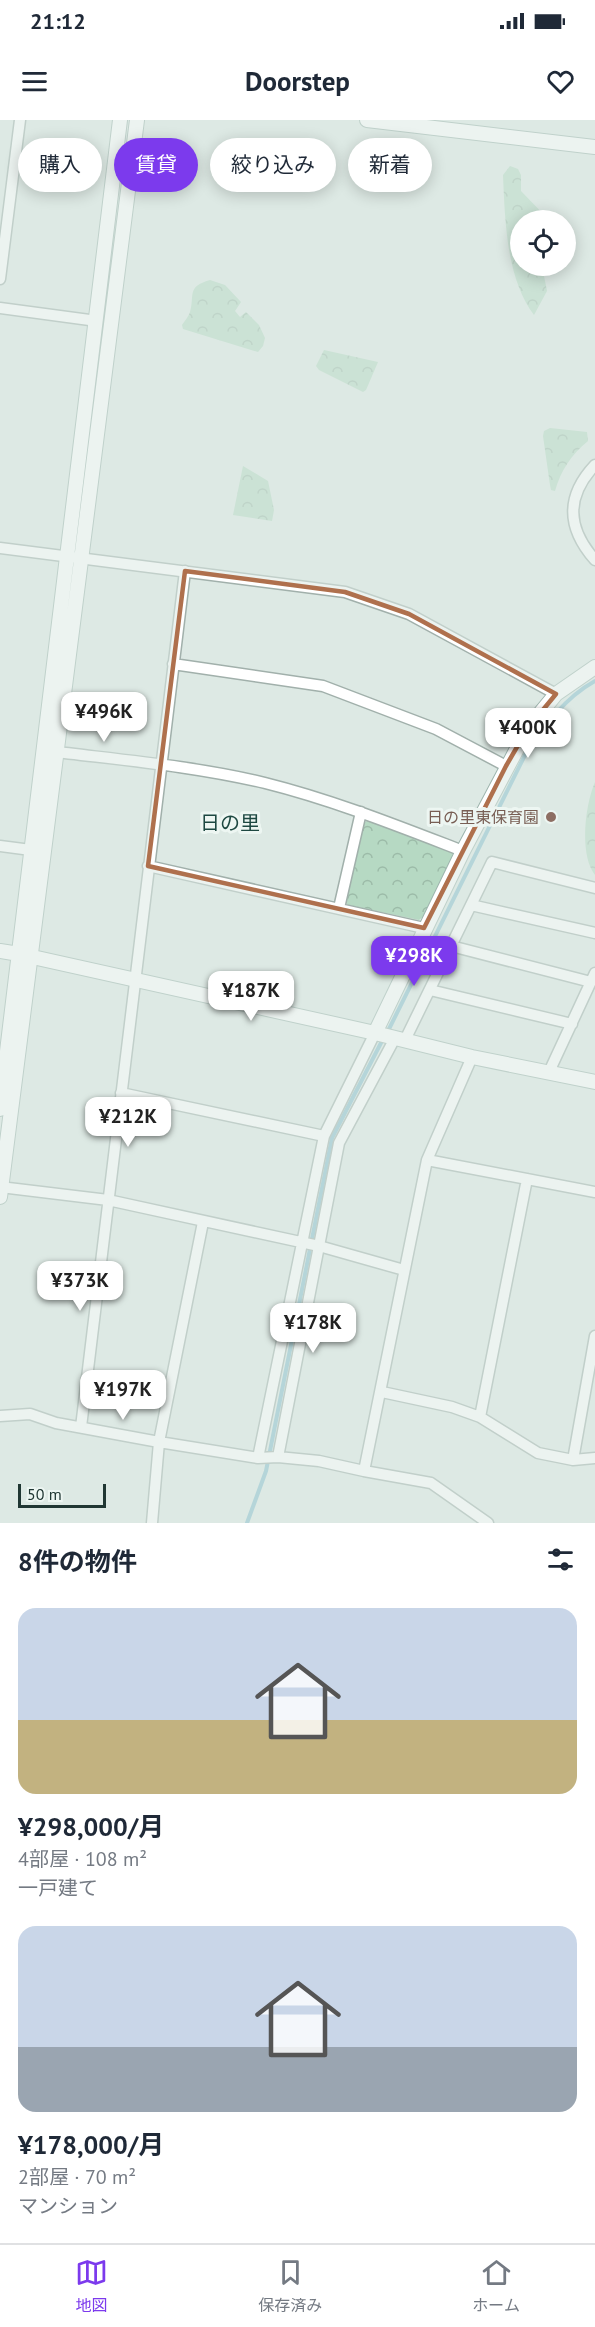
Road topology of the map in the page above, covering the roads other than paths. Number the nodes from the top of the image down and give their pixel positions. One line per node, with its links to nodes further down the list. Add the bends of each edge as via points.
1 (20, 120): 6 (street)
2 (120, 120): 8 (street)
3 (136, 120): 12 (street)
4 (367, 120): 5 (street)
5 (595, 147)
6 (0, 279)
7 (0, 308): 8 (street)
8 (97, 321): 11 (street)
9 (595, 465): 13 (street, via 577,490 573,510 574,527)
10 (0, 548): 11 (street)
11 (67, 555): 12 (street); 18 (street)
12 (82, 557): 14 (street); 18 (street)
13 (595, 560)
14 (184, 571): 15 (street); 17 (street, via 345,592 409,614)
15 (173, 664): 19 (street); 20 (street, via 323,686 436,729)
16 (595, 667): 17 (street)
17 (556, 694): 20 (street, via 528,728)
18 (50, 751): 19 (street); 23 (street); 33 (street)
19 (162, 765): 21 (street, via 265,783); 25 (street)
20 (506, 766): 24 (street)
21 (361, 812): 24 (street); 28 (street)
22 (0, 846): 23 (street)
23 (31, 850): 33 (street)
24 (463, 851): 29 (street)
25 (148, 866): 28 (street); 35 (street)
26 (595, 888): 27 (street, via 492,862)
27 (471, 905): 30 (street); 31 (street)
28 (339, 908): 29 (street)
29 (424, 928): 38 (street)
30 (595, 933)
31 (451, 946): 34 (street); 36 (street)
32 (0, 951): 33 (street)
33 (25, 955): 35 (street); 44 (street); 48 (street)
34 (593, 977): 37 (street)
35 (135, 980): 38 (street); 43 (street)
36 (430, 990): 37 (street); 39 (street)
37 (572, 1024): 41 (street)
38 (375, 1033): 39 (street); 45 (street)
39 (400, 1039): 40 (street); 53 (street, via 339,1143)
40 (472, 1058): 41 (street); 46 (street)
41 (549, 1072): 42 (street)
42 (595, 1082)
43 (121, 1093): 45 (street); 50 (street)
44 (0, 1109)
45 (324, 1137): 52 (street)
46 (427, 1160): 47 (street); 54 (street)
47 (527, 1179): 49 (street); 58 (street)
48 (0, 1190): 50 (street)
49 (595, 1192)
50 (108, 1200): 51 (street); 59 (street)
51 (203, 1222): 52 (street); 60 (street)
52 (301, 1242): 53 (street); 62 (street)
53 (319, 1246): 54 (street); 61 (street)
54 (404, 1270): 56 (street)
55 (595, 1336): 64 (street)
56 (382, 1392): 58 (street); 65 (street)
57 (0, 1416): 59 (street, via 30,1414)
58 (480, 1417): 64 (street, via 538,1453)
59 (81, 1427): 60 (street)
60 (159, 1442): 62 (street); 66 (street)
61 (278, 1457): 62 (street); 65 (street)
62 (258, 1458)
63 (595, 1458): 64 (street)
64 (573, 1460)
65 (364, 1471): 67 (street, via 431,1483)
66 (152, 1523)
67 (488, 1523)

